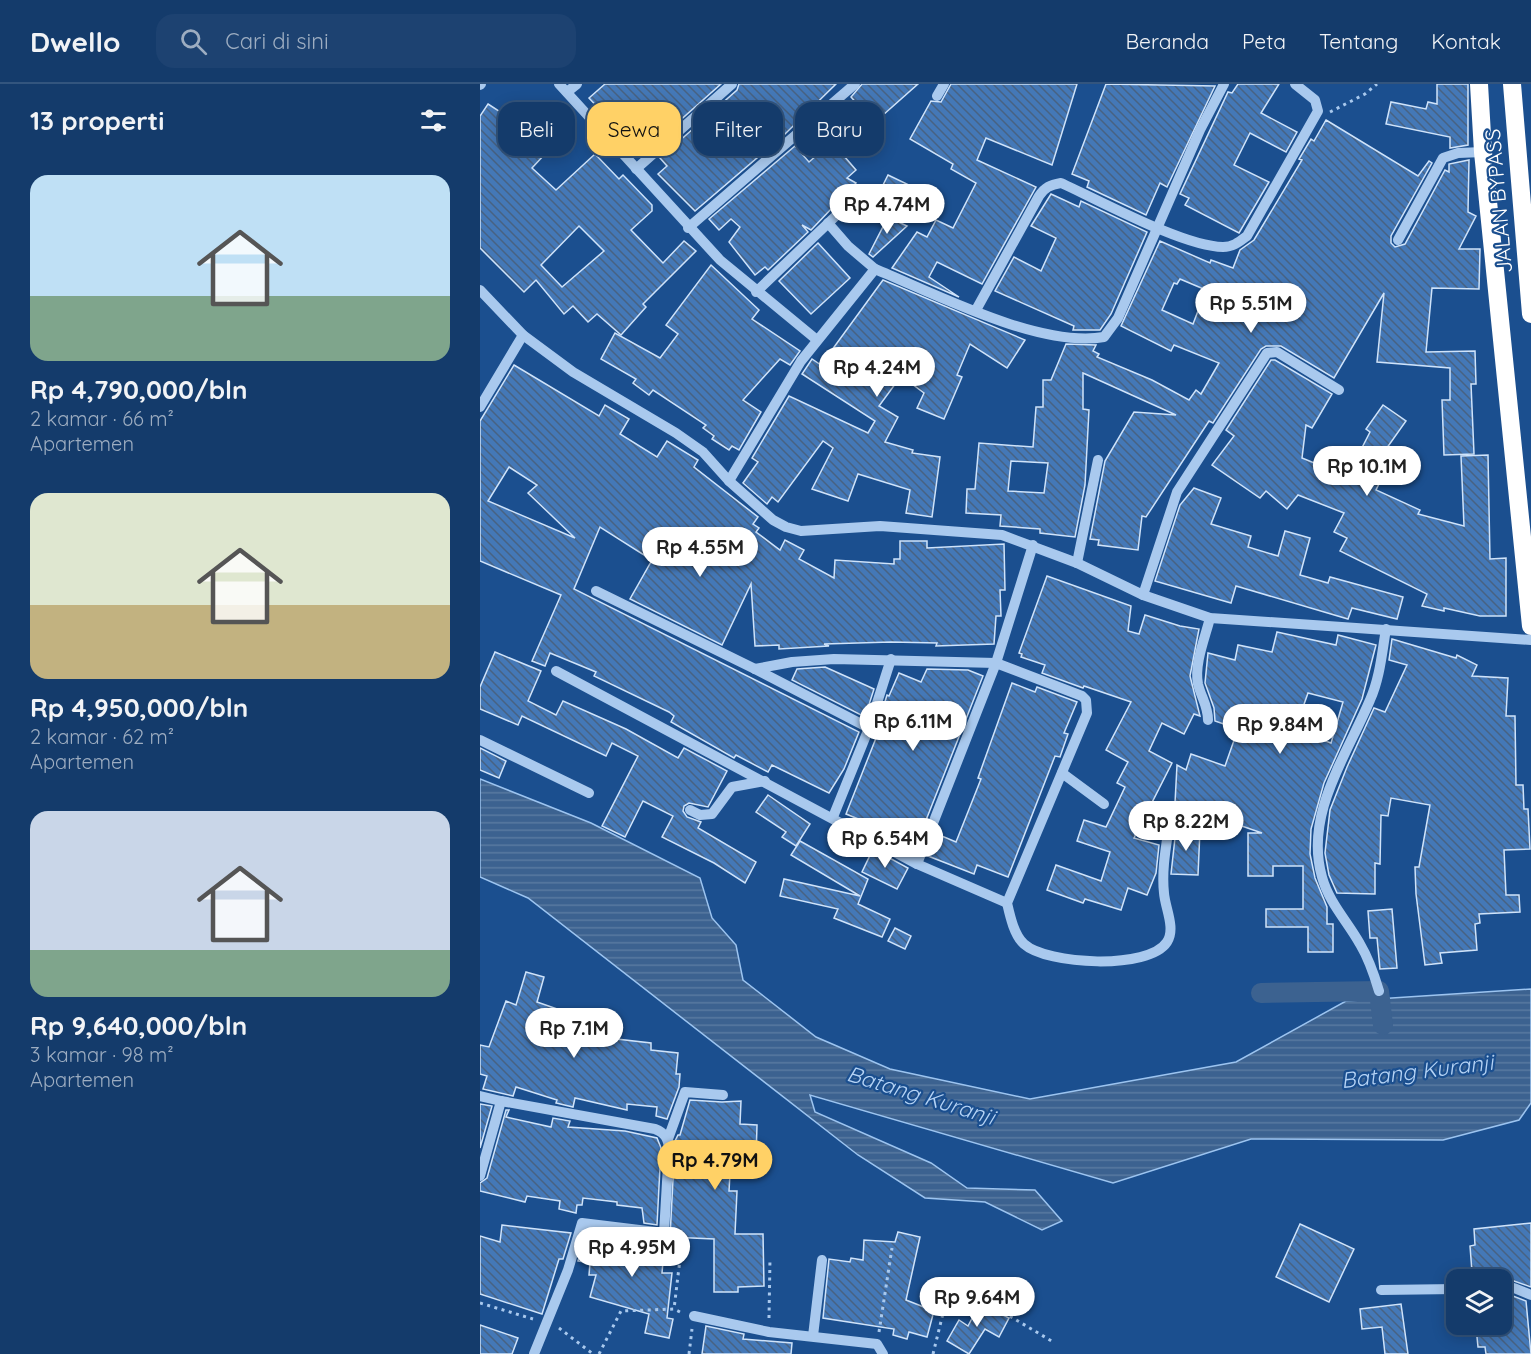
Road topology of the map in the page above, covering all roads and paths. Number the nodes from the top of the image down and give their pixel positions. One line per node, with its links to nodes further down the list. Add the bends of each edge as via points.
1 (577, 84): 10 (street)
2 (732, 84): 14 (street)
3 (855, 84): 18 (street)
4 (944, 84): 11 (street)
5 (1224, 84): 17 (street)
6 (1295, 84): 12 (street, via 1315,100 1318,111)
7 (1377, 84): 12 (path, via 1341,108)
8 (1479, 84): 13 (highway)
9 (1512, 84): 24 (highway, JALAN BYPASS)
10 (563, 88): 14 (street)
11 (937, 96)
12 (1314, 118): 17 (street, via 1247,236 1236,245 1204,244)
13 (1483, 152): 19 (street, via 1443,158); 36 (highway)
14 (636, 169): 18 (street)
15 (860, 189): 16 (street)
16 (828, 223): 20 (street); 22 (street)
17 (1159, 227): 23 (street, via 1118,318 1104,337 1088,340 1028,329); 23 (street, via 1061,183 1052,184 1039,196)
18 (688, 228): 22 (street)
19 (1398, 240)
20 (875, 269): 23 (street); 26 (street)
21 (480, 290): 25 (street)
22 (756, 292): 26 (street)
23 (976, 310)
24 (1531, 314)
25 (523, 335): 28 (street); 30 (street, via 573,372 703,452)
26 (817, 340): 30 (street)
27 (1339, 390): 34 (street, via 1276,352 1267,353 1177,492)
28 (480, 407)
29 (1098, 459): 32 (street)
30 (729, 481): 31 (street, via 773,520 801,531 855,526 979,531)
31 (1033, 545): 32 (street); 40 (street)
32 (1077, 563): 34 (street)
33 (596, 591): 41 (street)
34 (1143, 595): 35 (street)
35 (1210, 618): 37 (street); 43 (street, via 1197,682)
36 (1531, 626)
37 (1386, 629): 38 (street); 55 (street, via 1371,699 1328,793 1319,857 1328,894 1370,962)
38 (1531, 640)
39 (891, 659): 40 (street); 41 (street, via 792,662); 44 (street)
40 (996, 663): 46 (street, via 1086,700 1087,713); 53 (street)
41 (755, 669): 44 (street)
42 (556, 671): 47 (street)
43 (1208, 720)
44 (868, 728): 52 (street)
45 (480, 740): 48 (street)
46 (1062, 772): 49 (street); 54 (street)
47 (765, 781): 50 (street, via 732,787 712,814 700,815); 52 (street)
48 (589, 793)
49 (1104, 804)
50 (690, 810)
51 (1171, 811): 54 (street, via 1164,894 1171,930 1167,942 1155,952 1090,961 1036,952 1023,943)
52 (833, 817): 53 (street)
53 (917, 864): 54 (street)
54 (1006, 903)
55 (1379, 991)
56 (723, 1095): 59 (street, via 685,1092)
57 (480, 1096): 58 (street)
58 (501, 1101): 59 (street, via 655,1129); 60 (street)
59 (668, 1139): 61 (street)
60 (480, 1176)
61 (664, 1233): 69 (path, via 680,1259); 75 (street, via 582,1223 568,1270)
62 (892, 1248): 74 (path)
63 (770, 1258): 71 (path)
64 (822, 1260): 72 (street)
65 (1512, 1288): 68 (street)
66 (1446, 1289): 67 (street)
67 (1381, 1290)
68 (1531, 1295)
69 (674, 1309): 70 (path); 76 (path, via 621,1311)
70 (694, 1316): 71 (street); 77 (path)
71 (769, 1332): 72 (street)
72 (813, 1336): 74 (street)
73 (1055, 1344): 78 (path, via 959,1286 948,1293)
74 (880, 1349)
75 (534, 1354)
76 (599, 1354)
77 (689, 1354)
78 (933, 1354)

